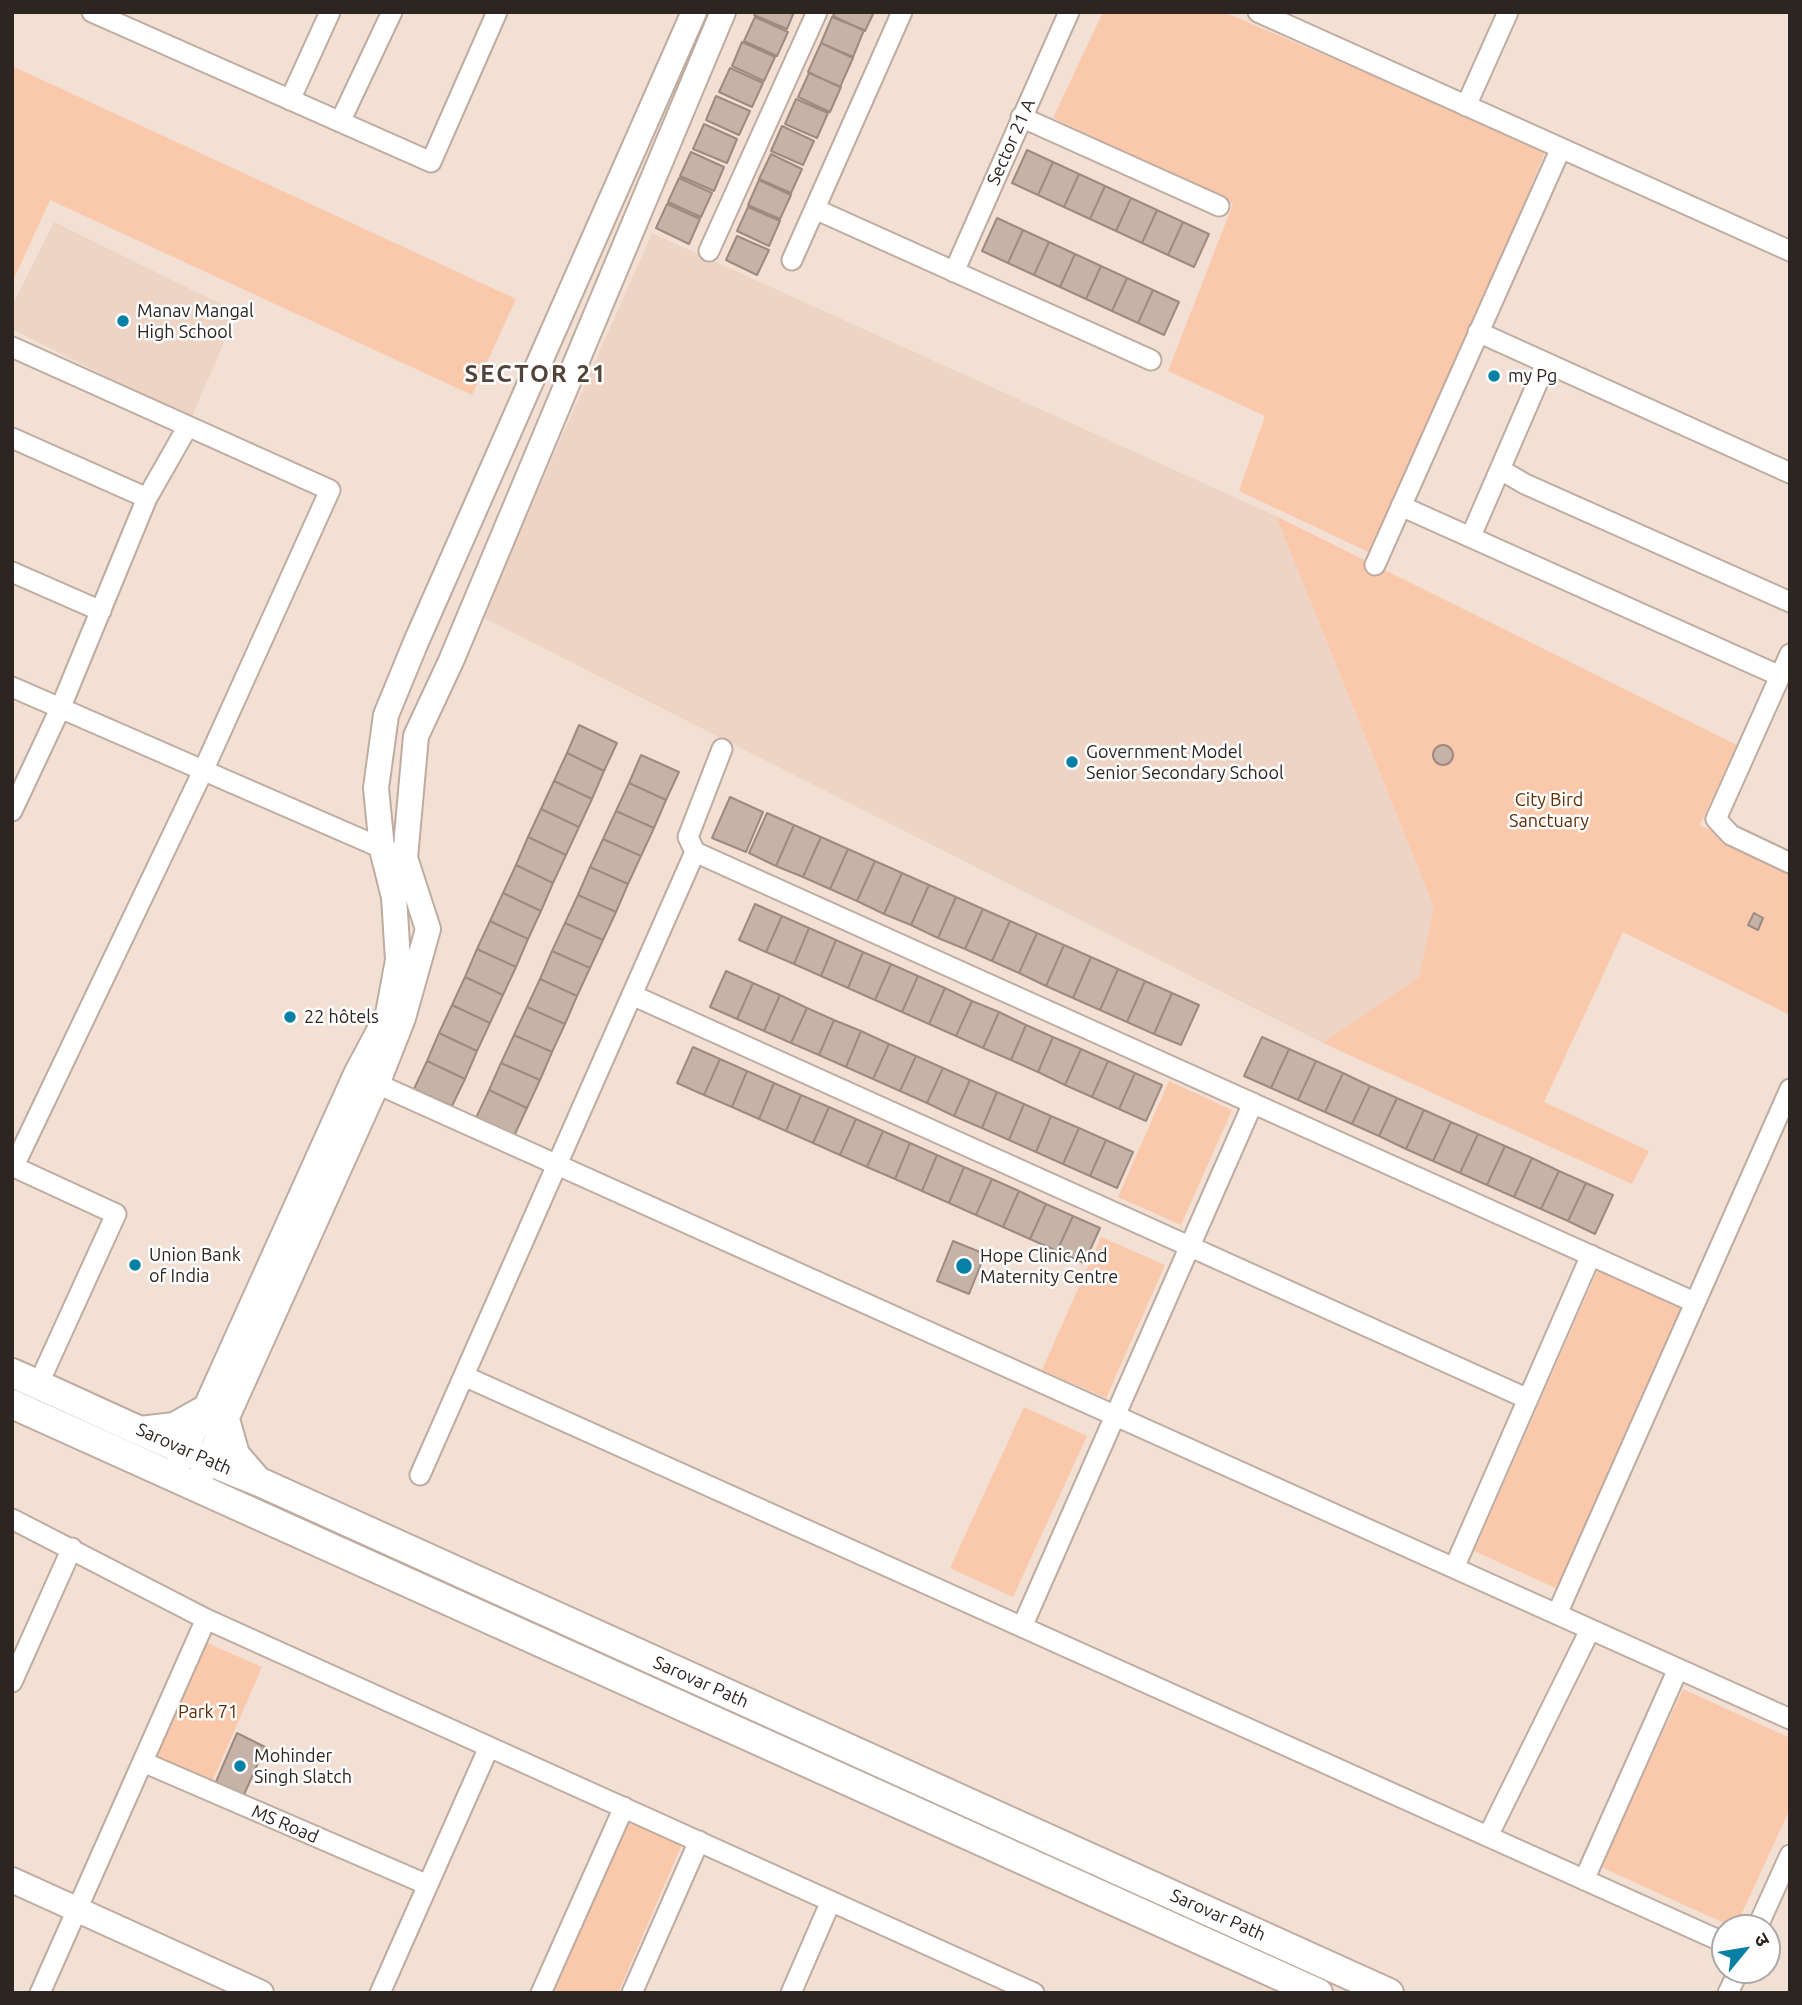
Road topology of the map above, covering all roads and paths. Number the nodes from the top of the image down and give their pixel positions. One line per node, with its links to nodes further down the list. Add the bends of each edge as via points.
1 (92, 12): 12 (street)
2 (330, 12): 12 (street)
3 (392, 12): 15 (street)
4 (497, 12): 15 (street, via 431,162)
5 (694, 12): 46 (street, via 386,715 376,788)
6 (723, 12): 46 (street, via 416,736)
7 (817, 12): 19 (street)
8 (902, 12): 18 (street)
9 (1069, 12): 14 (street, Sector 21 A)
10 (1258, 12): 13 (street)
11 (1508, 12): 13 (street)
12 (290, 100): 15 (street)
13 (1466, 106): 16 (street)
14 (1021, 117): 17 (street); 22 (street, Sector 21 A)
15 (340, 122)
16 (1561, 148): 20 (street); 23 (street)
17 (1219, 206)
18 (815, 209): 21 (street); 22 (street)
19 (709, 251)
20 (1790, 251)
21 (792, 260)
22 (954, 272): 25 (street)
23 (1478, 332): 26 (street); 32 (street)
24 (12, 347): 27 (street)
25 (1151, 360)
26 (1546, 363): 29 (street); 30 (street)
27 (188, 426): 31 (street); 43 (street, via 330,490)
28 (12, 438): 31 (street)
29 (1501, 470): 33 (street); 36 (street)
30 (1790, 472)
31 (147, 498): 37 (street)
32 (1401, 506): 33 (street); 34 (street)
33 (1471, 536): 39 (street)
34 (1375, 565)
35 (12, 572): 37 (street)
36 (1790, 602)
37 (101, 611): 41 (street)
38 (1790, 654): 39 (street)
39 (1780, 676): 47 (street, via 1716,819 1731,835)
40 (12, 687): 41 (street)
41 (60, 709): 43 (street); 44 (street)
42 (722, 749): 45 (street, via 688,837)
43 (203, 771): 46 (street); 53 (street)
44 (12, 811)
45 (695, 852): 48 (street); 51 (street)
46 (394, 854): 49 (street, via 398,960 388,1014)
47 (1790, 863)
48 (632, 995): 52 (street); 54 (street)
49 (366, 1079): 52 (street); 61 (street)
50 (1790, 1089): 56 (street)
51 (1253, 1103): 54 (street); 55 (street)
52 (557, 1165): 57 (street); 62 (street)
53 (13, 1166): 58 (street, via 116,1214)
54 (1190, 1246): 59 (street); 62 (street)
55 (1591, 1255): 56 (street); 59 (street)
56 (1694, 1302): 71 (street)
57 (464, 1376): 65 (street); 73 (street)
58 (25, 1379): 63 (main road, Sarovar Path)
59 (1528, 1399): 70 (street)
60 (12, 1404): 66 (main road, Sarovar Path)
61 (218, 1409): 63 (street, via 174,1424); 64 (street); 67 (street, via 237,1454)
62 (1115, 1416): 70 (street); 73 (street)
63 (140, 1429): 64 (main road, Sarovar Path)
64 (196, 1456): 66 (street); 67 (main road, Sarovar Path)
65 (420, 1475)
66 (183, 1481): 98 (main road, Sarovar Path)
67 (262, 1483): 99 (main road, Sarovar Path)
68 (12, 1519): 69 (street)
69 (72, 1548): 72 (street); 76 (street)
70 (1454, 1568): 71 (street)
71 (1557, 1614): 74 (street)
72 (206, 1619): 78 (street); 79 (street)
73 (1022, 1627): 81 (street)
74 (1590, 1630): 75 (street); 81 (street)
75 (1678, 1669): 77 (street); 84 (street)
76 (12, 1682)
77 (1790, 1719)
78 (489, 1747): 80 (street); 86 (street)
79 (143, 1762): 86 (street, MS Road); 88 (street)
80 (624, 1807): 82 (street); 94 (street)
81 (1488, 1836): 84 (street)
82 (699, 1842): 87 (street); 95 (street)
83 (1790, 1855): 89 (street)
84 (1584, 1880): 90 (street)
85 (12, 1881): 88 (street)
86 (428, 1885): 93 (street)
87 (831, 1901): 96 (street); 97 (street)
88 (77, 1910): 91 (street); 92 (street)
89 (1763, 1914)
90 (1711, 1937)
91 (40, 1993)
92 (261, 1993)
93 (380, 1993)
94 (541, 1993)
95 (632, 1993)
96 (791, 1993)
97 (1034, 1993)
98 (1318, 1993)
99 (1389, 1993)

